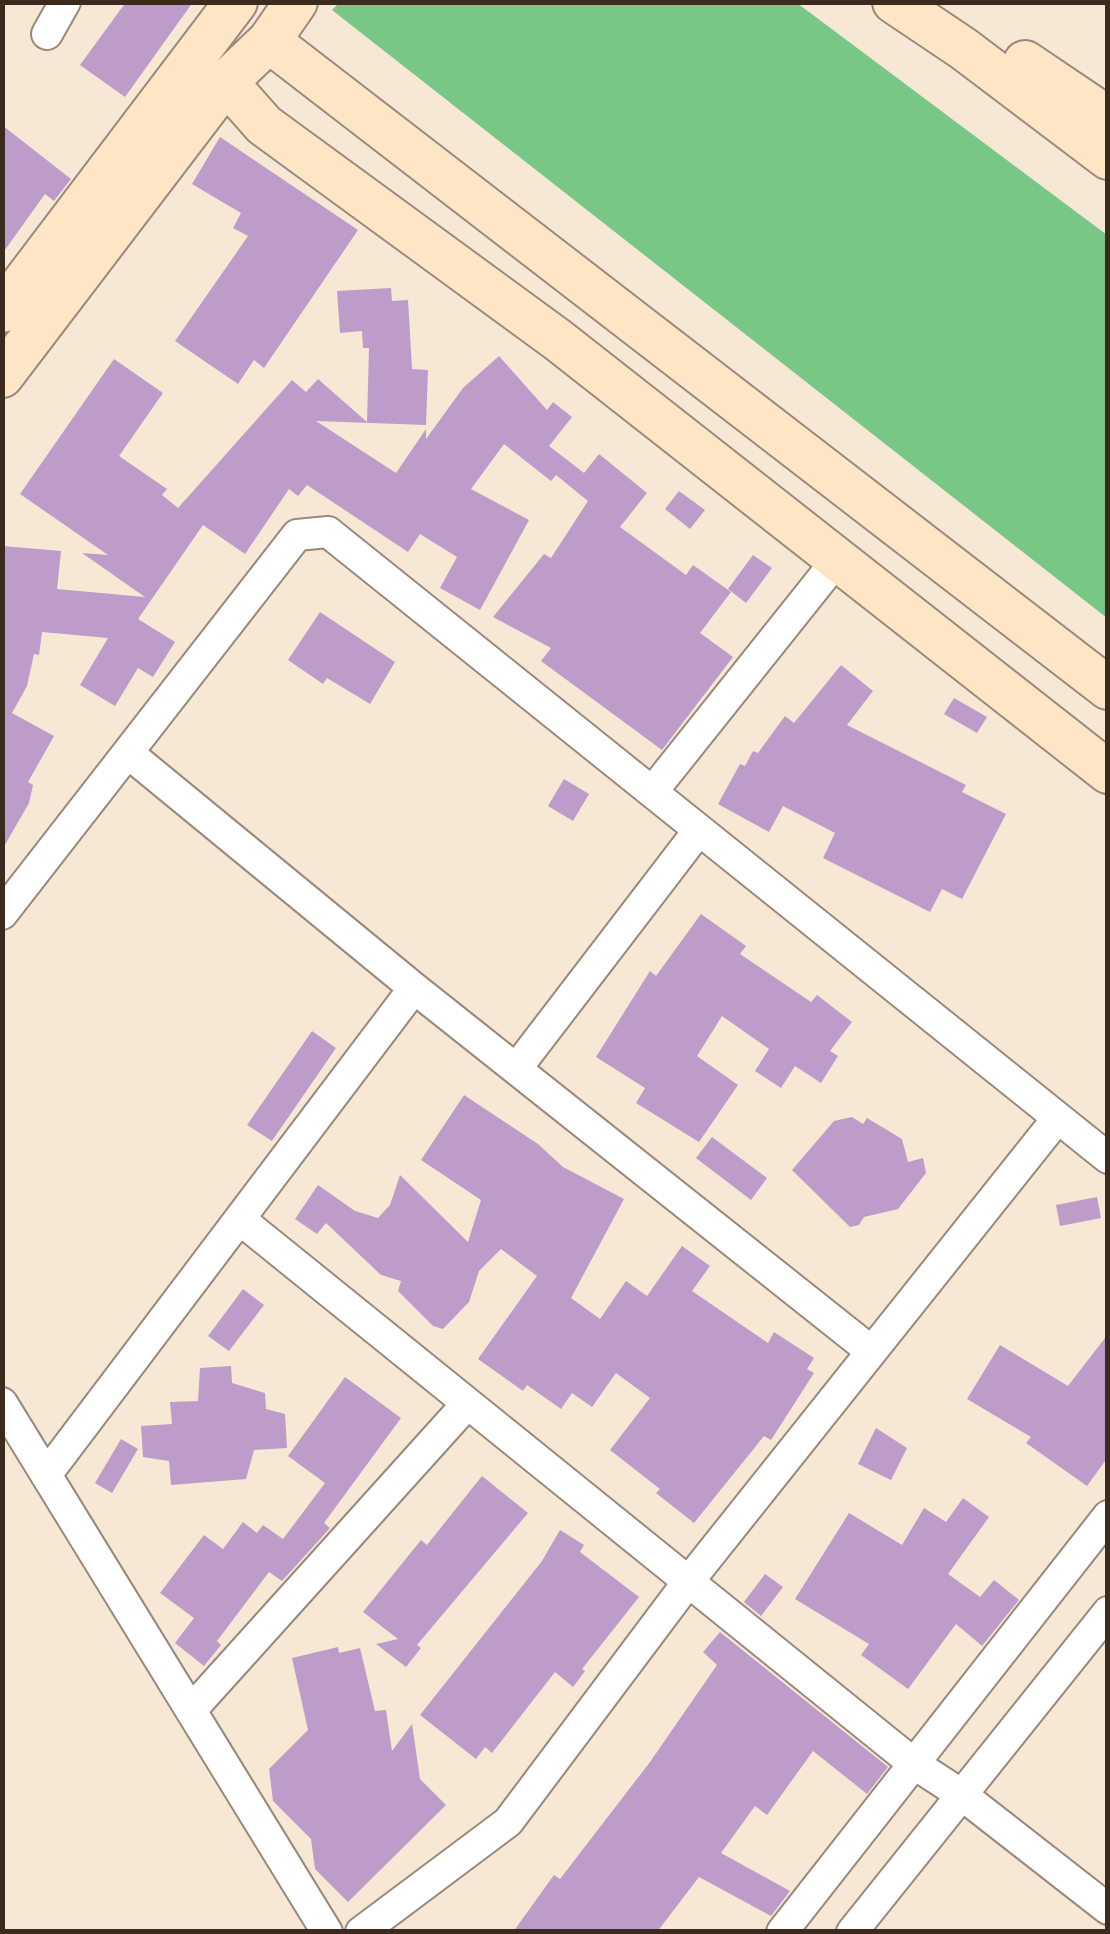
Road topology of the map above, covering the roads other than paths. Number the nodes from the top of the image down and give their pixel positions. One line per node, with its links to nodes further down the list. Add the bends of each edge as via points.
1 (65, 2): 6 (street)
2 (236, 2): 11 (street)
3 (296, 2): 7 (street)
4 (894, 2): 10 (street)
5 (938, 2): 9 (street)
6 (47, 34)
7 (269, 41): 8 (street); 14 (street)
8 (226, 82): 12 (street); 13 (street, via 264,125 558,340)
9 (1108, 118)
10 (1108, 158)
11 (2, 312)
12 (2, 376)
13 (837, 560): 16 (street); 17 (street)
14 (1108, 688)
15 (128, 752): 17 (street, via 297,536 328,532); 19 (street); 20 (street)
16 (1108, 772)
17 (652, 792): 18 (street)
18 (699, 830): 21 (street); 22 (street)
19 (5, 906)
20 (414, 988): 21 (street); 24 (street)
21 (516, 1069): 25 (street)
22 (1057, 1118): 23 (street); 25 (street)
23 (1108, 1158)
24 (242, 1221): 27 (street); 28 (street)
25 (872, 1351): 30 (street)
26 (2, 1403): 28 (street)
27 (467, 1404): 30 (street); 32 (street)
28 (46, 1475): 32 (street)
29 (1108, 1516): 33 (street)
30 (688, 1582): 33 (street); 37 (street, via 508,1822)
31 (1108, 1612): 34 (street)
32 (192, 1708): 36 (street)
33 (913, 1763): 34 (street); 38 (street)
34 (962, 1795): 35 (street); 39 (street)
35 (1108, 1909)
36 (326, 1932)
37 (361, 1932)
38 (782, 1932)
39 (852, 1932)

